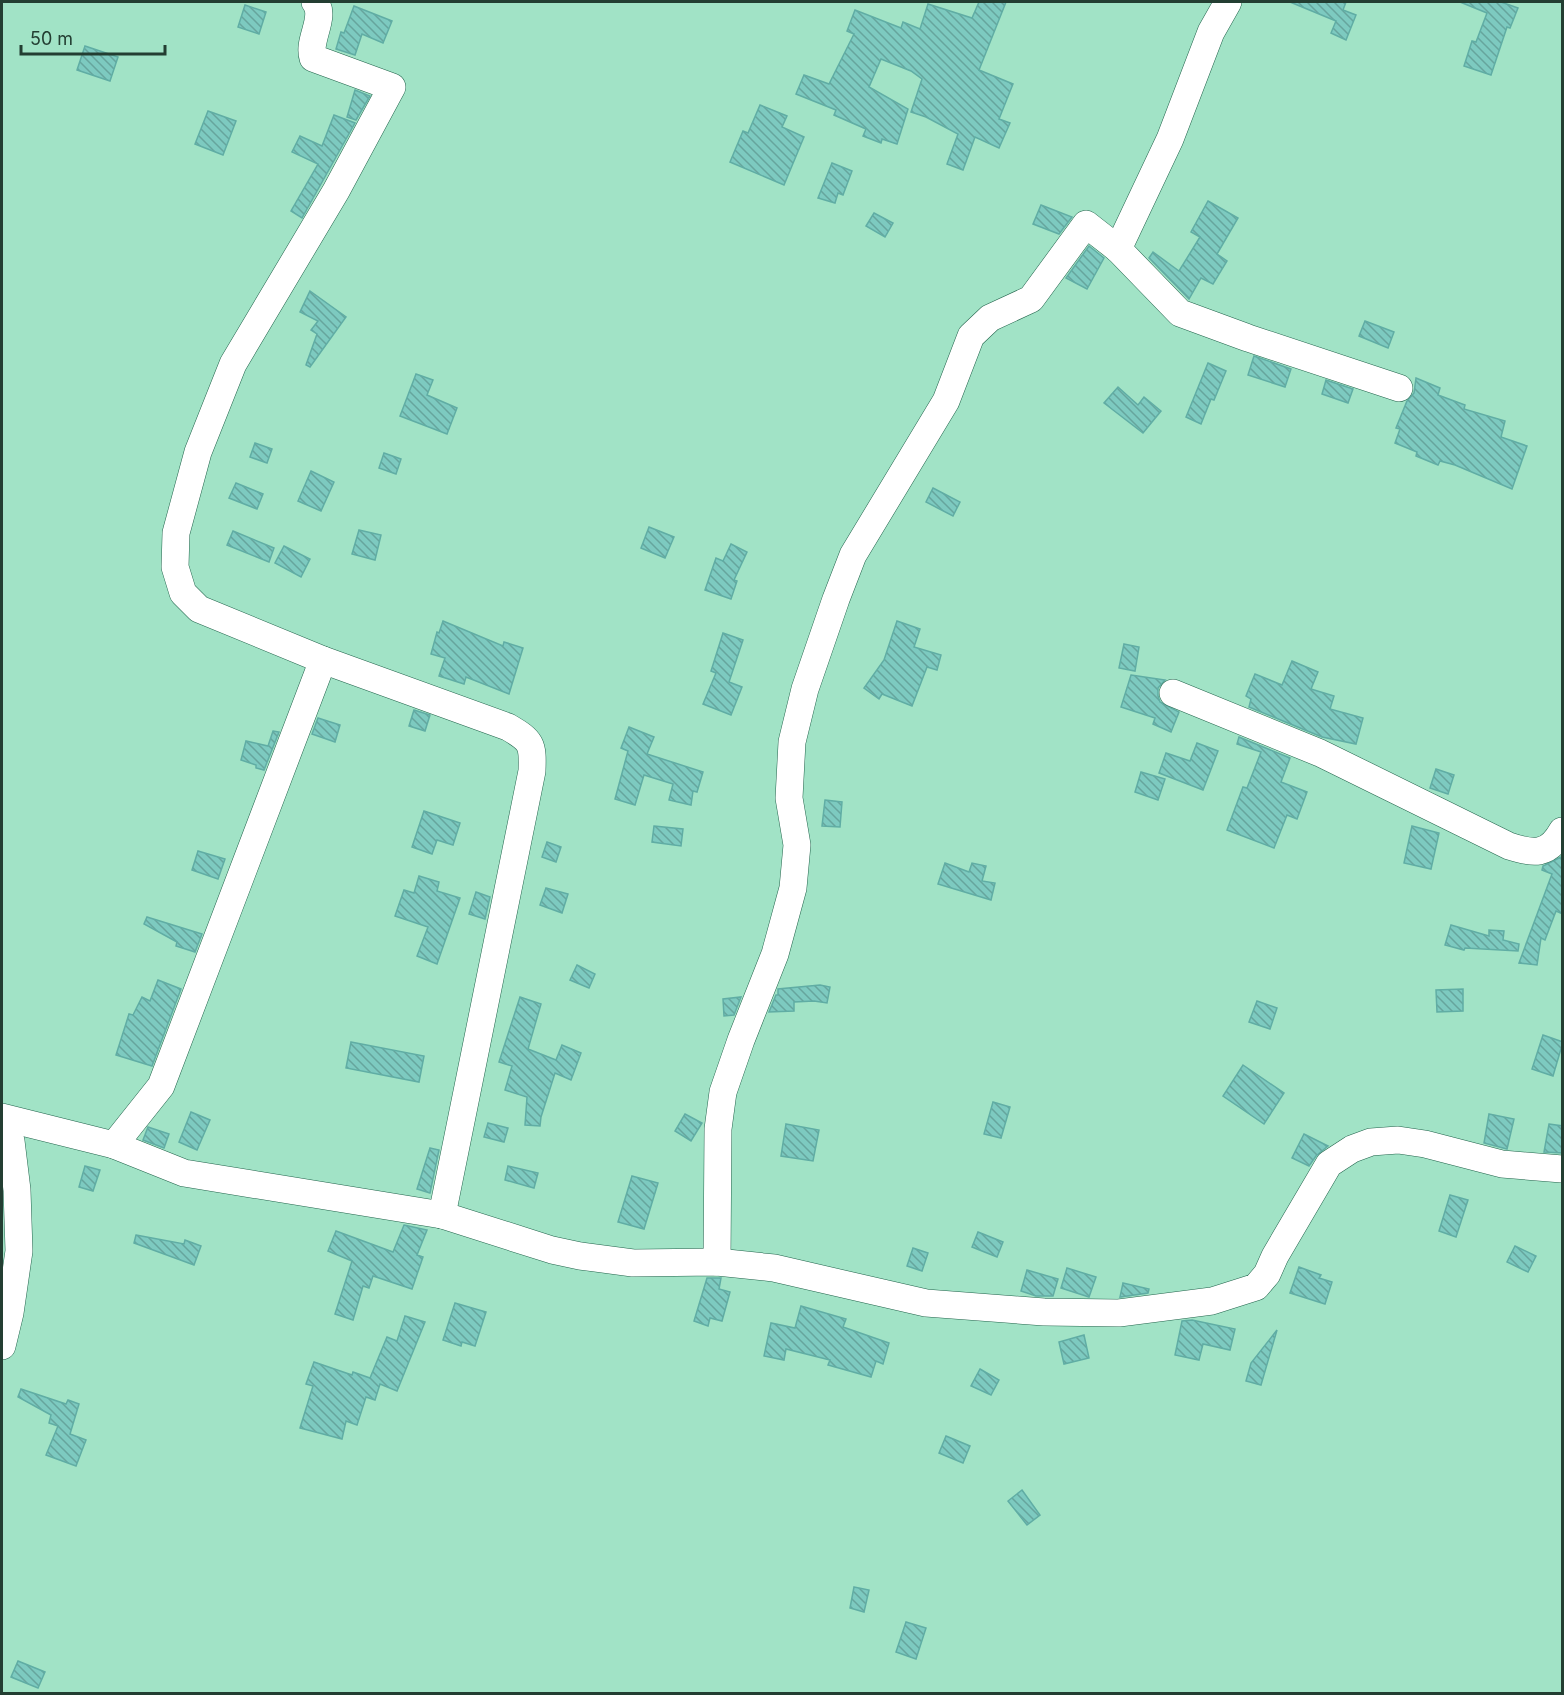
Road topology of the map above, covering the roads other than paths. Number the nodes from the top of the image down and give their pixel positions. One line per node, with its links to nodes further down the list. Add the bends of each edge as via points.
1 (315, 2): 5 (street, via 320,10 311,43 314,58 392,87 336,191 233,364 198,452 176,533 175,567 183,593 199,609)
2 (1228, 2): 3 (street, via 1211,32 1170,139)
3 (1118, 249): 4 (street, via 1180,313); 13 (street, via 1086,224 1031,298 990,318 971,336 946,401 853,555 805,689 792,742 789,798 797,845 793,888 775,954 723,1092 718,1129)
4 (1399, 388)
5 (323, 660): 10 (street, via 161,1086); 12 (street, via 508,727 523,736 533,749 532,771)
6 (1173, 693): 7 (street, via 1320,753 1509,846 1527,852 1544,850)
7 (1563, 831)
8 (2, 1117): 10 (street)
9 (2, 1123): 14 (street, via 11,1141 19,1251)
10 (114, 1145): 12 (street, via 184,1173)
11 (1563, 1169): 13 (street, via 1502,1164 1398,1140 1371,1142 1329,1164 1256,1287 1212,1301 1119,1312 1044,1312 926,1303 774,1268)
12 (442, 1215): 13 (street, via 580,1256 633,1263)
13 (717, 1262)
14 (2, 1346)

